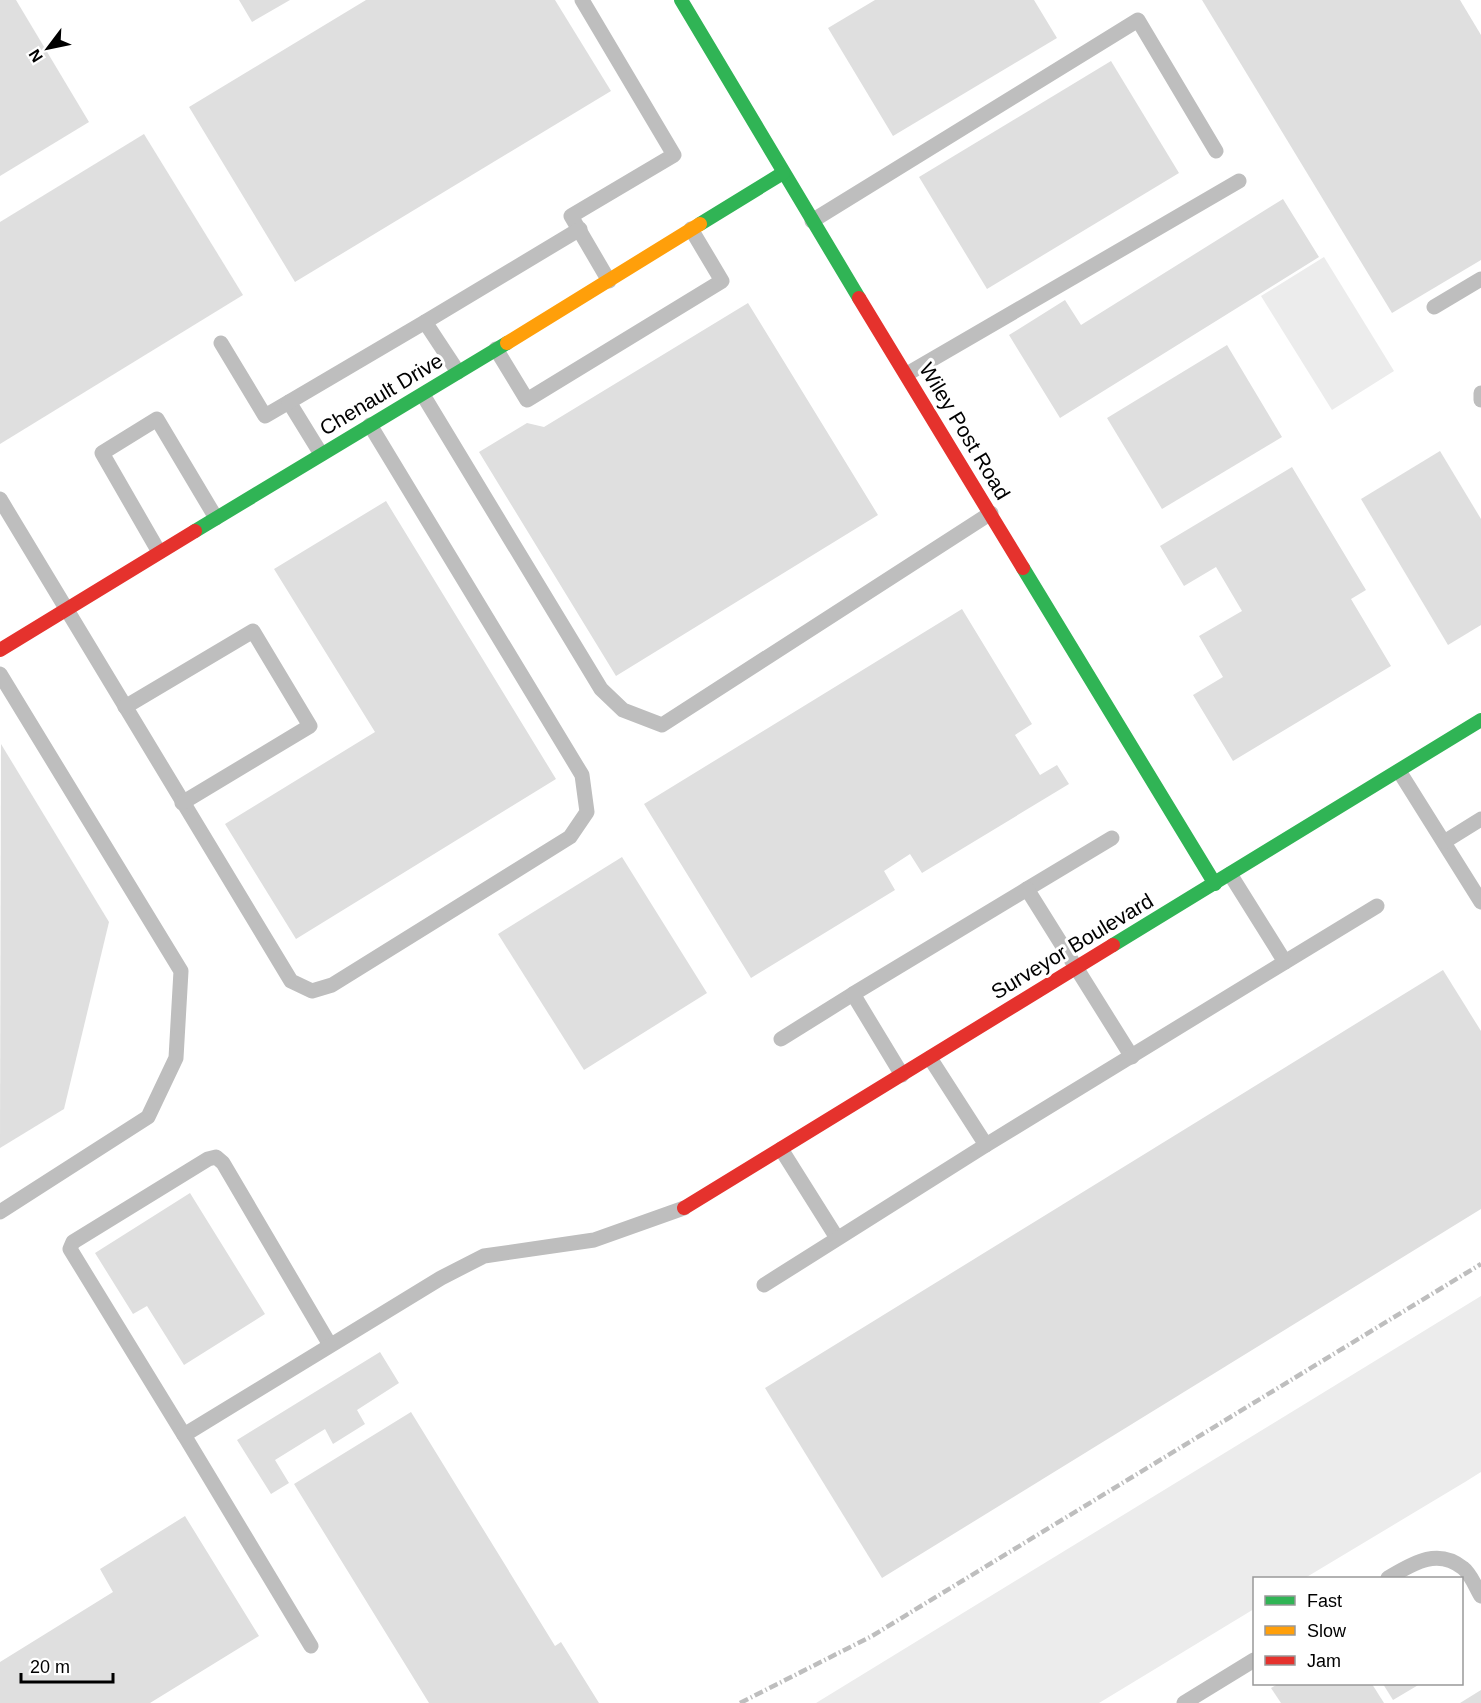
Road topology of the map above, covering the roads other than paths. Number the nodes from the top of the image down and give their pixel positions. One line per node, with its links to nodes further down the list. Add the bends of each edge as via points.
1 (582, 0): 7 (lane, via 674,155 571,216)
2 (681, 0): 4 (street, Wiley Post Road)
3 (1216, 151): 6 (lane, via 1138,20)
4 (783, 173): 6 (street, Wiley Post Road); 8 (street, Chenault Drive)
5 (1239, 181): 16 (lane)
6 (812, 221): 16 (street, Wiley Post Road)
7 (580, 229): 10 (lane); 12 (lane)
8 (691, 229): 10 (street, Chenault Drive); 14 (lane, via 722,281 526,400)
9 (1481, 279): 11 (lane)
10 (609, 280): 14 (street, Chenault Drive)
11 (1434, 307)
12 (425, 322): 15 (lane); 20 (lane)
13 (221, 343): 20 (lane, via 266,416)
14 (496, 350): 15 (street, Chenault Drive)
15 (458, 372): 18 (street, Chenault Drive)
16 (907, 374): 24 (street, Wiley Post Road)
17 (1481, 393): 19 (lane)
18 (423, 395): 21 (street, Chenault Drive); 24 (lane, via 601,689 623,710 662,725)
19 (1481, 400)
20 (289, 402): 22 (lane)
21 (370, 425): 22 (street, Chenault Drive); 33 (lane, via 582,775 587,812 570,837 332,985 312,991 291,981)
22 (321, 454): 25 (street, Chenault Drive)
23 (0, 499): 27 (lane)
24 (991, 513): 38 (street, Wiley Post Road)
25 (216, 518): 26 (street, Chenault Drive); 26 (lane, via 157,420 102,453)
26 (159, 552): 27 (street, Chenault Drive)
27 (66, 609): 28 (street, Chenault Drive); 30 (lane)
28 (0, 650)
29 (0, 674): 52 (lane, via 181,971 176,1058 148,1117)
30 (124, 708): 33 (lane); 33 (lane, via 253,631 310,726)
31 (1481, 720): 32 (street, Surveyor Boulevard)
32 (1399, 771): 36 (lane); 37 (street, Surveyor Boulevard)
33 (182, 802)
34 (1481, 819): 36 (lane)
35 (1112, 838): 39 (lane)
36 (1444, 842): 40 (lane)
37 (1230, 874): 38 (street, Surveyor Boulevard); 42 (lane)
38 (1215, 884): 43 (street, Surveyor Boulevard)
39 (1027, 889): 43 (lane); 44 (lane)
40 (1481, 902)
41 (1377, 906): 42 (lane)
42 (1285, 962): 46 (lane)
43 (1076, 969): 46 (lane); 47 (street, Surveyor Boulevard)
44 (853, 994): 45 (lane); 48 (lane)
45 (781, 1039)
46 (1132, 1057): 49 (lane)
47 (930, 1058): 48 (street, Surveyor Boulevard); 49 (lane)
48 (902, 1075): 50 (street, Surveyor Boulevard)
49 (986, 1145): 53 (lane)
50 (781, 1149): 51 (street, Surveyor Boulevard); 53 (lane)
51 (684, 1208): 55 (lane, via 594,1240 484,1256)
52 (0, 1212)
53 (837, 1238): 54 (lane)
54 (764, 1285)
55 (330, 1345): 56 (lane); 56 (lane, via 216,1157 73,1242 70,1250)
56 (184, 1435): 59 (lane)
57 (1390, 1577): 58 (lane, via 1413,1563 1442,1557 1464,1568)
58 (1481, 1596)
59 (311, 1646)
60 (1253, 1661): 61 (lane)
61 (1184, 1703)

